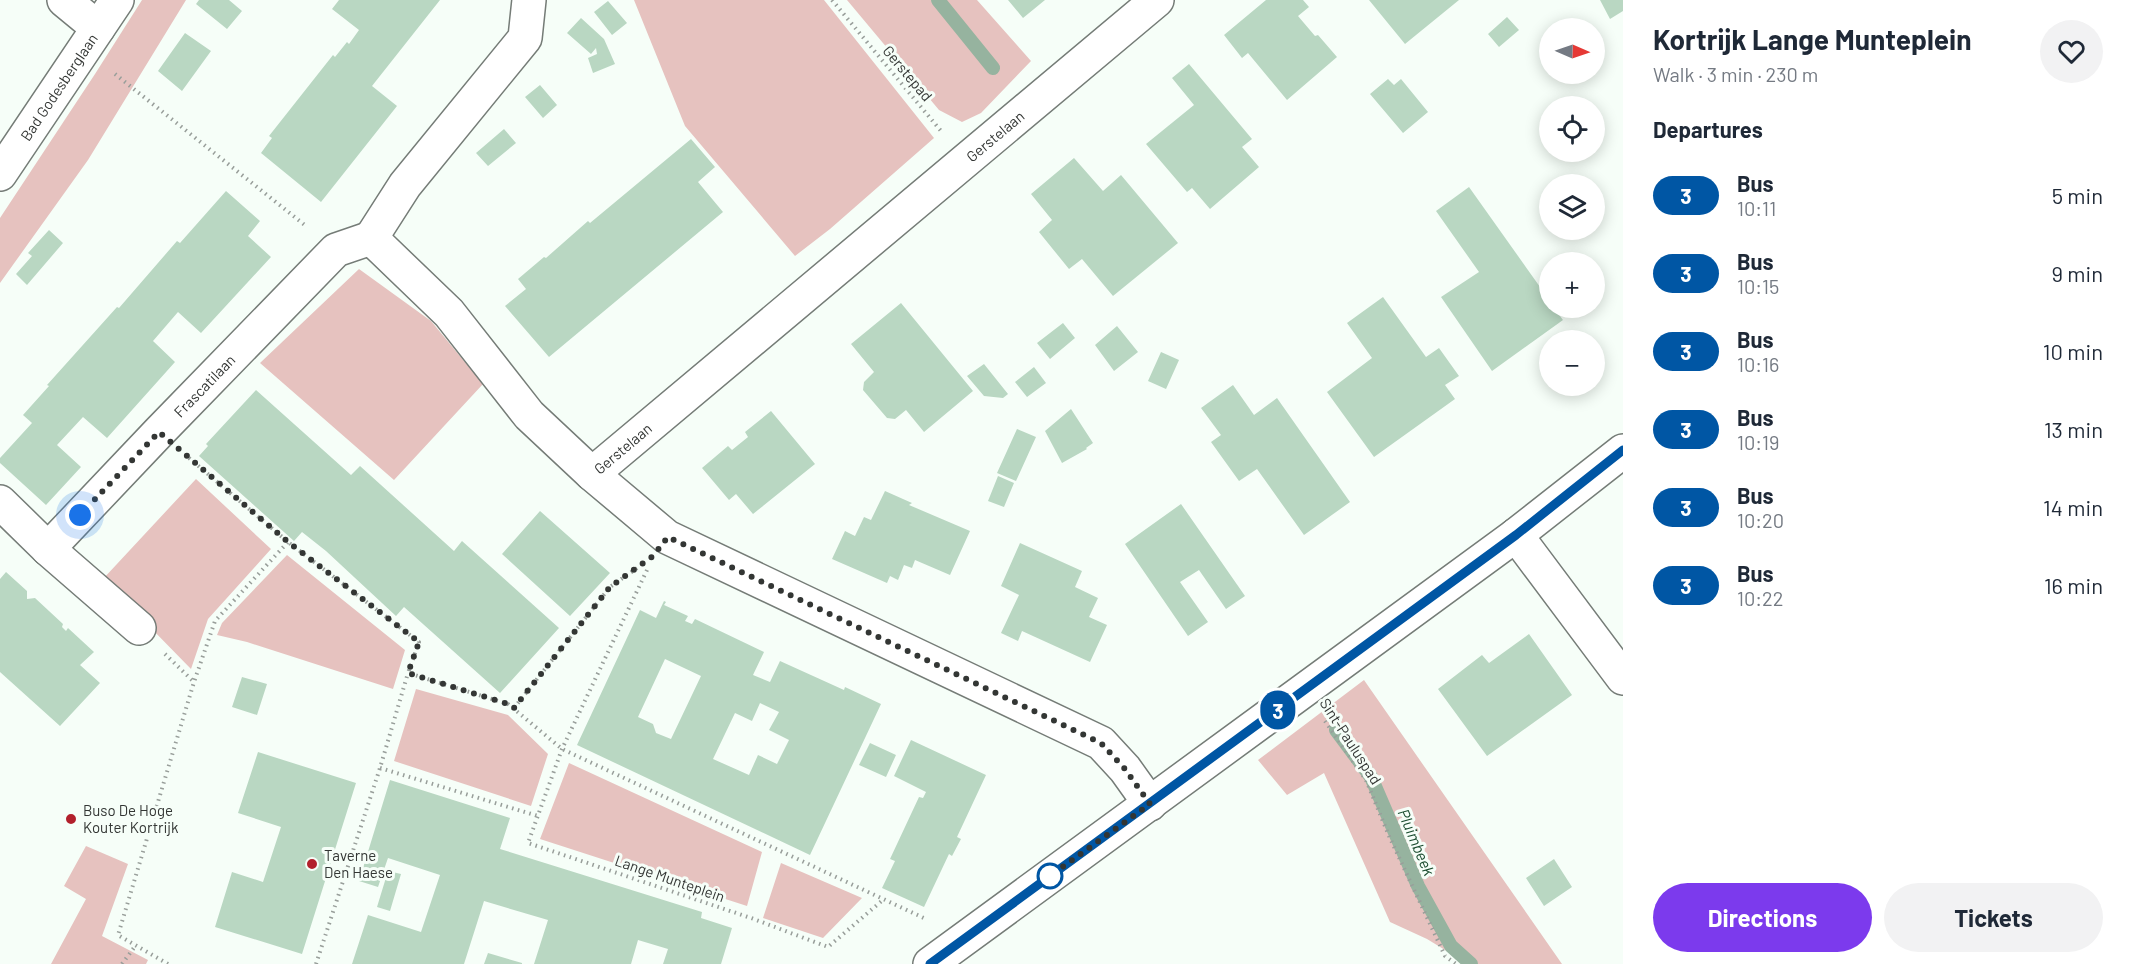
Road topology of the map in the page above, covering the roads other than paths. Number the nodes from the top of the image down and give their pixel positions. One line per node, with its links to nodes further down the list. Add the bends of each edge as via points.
1 (64, 0): 5 (street)
2 (117, 0): 5 (street, Bad Godesberglaan)
3 (529, 0): 7 (street, via 525,38 405,185)
4 (1157, 0): 9 (street, Gerstelaan)
5 (91, 40): 6 (street, Bad Godesberglaan)
6 (0, 174)
7 (370, 238): 9 (street, via 449,313 529,415); 12 (street, Frascatilaan, via 336,250)
8 (1623, 450): 11 (street)
9 (592, 474): 15 (street, Gerstelaan, via 660,547 1101,743)
10 (0, 501): 12 (street)
11 (1516, 535): 14 (street); 15 (street)
12 (48, 549): 13 (street)
13 (139, 628)
14 (1623, 678)
15 (1150, 804): 16 (street)
16 (930, 964)

